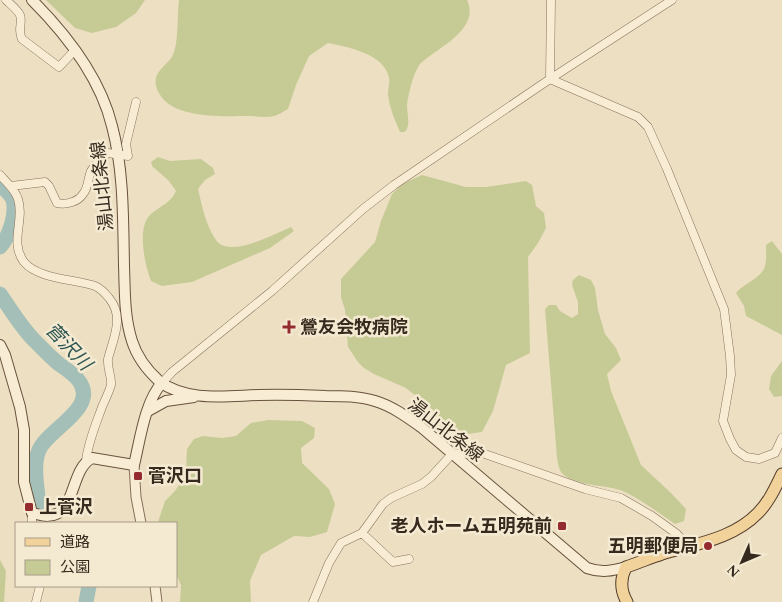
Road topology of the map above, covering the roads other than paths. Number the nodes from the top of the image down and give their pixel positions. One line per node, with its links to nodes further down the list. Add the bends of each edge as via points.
1 (6, 0): 5 (street, via 19,12 22,39 59,67)
2 (32, 0): 5 (main road, 湯山北条線)
3 (551, 0): 6 (street)
4 (672, 0): 6 (street)
5 (75, 50): 8 (main road, 湯山北条線, via 106,108)
6 (550, 78): 13 (street, via 363,209 272,291); 16 (street, via 638,117 648,127 724,309 731,375 723,421 730,439 736,450 746,457 759,459 775,452)
7 (136, 102): 8 (street, via 126,144 128,156)
8 (118, 155): 10 (street, via 108,153 98,161 88,178 84,194 70,203 57,203 45,182); 13 (main road, 湯山北条線, via 129,329 140,359)
9 (0, 175): 10 (street)
10 (11, 186): 18 (street, via 19,200 17,232 23,260 36,271 96,287 106,294 116,310 114,343 108,360 111,384)
11 (0, 345): 12 (main road)
12 (3, 356): 21 (main road, via 24,430 24,482)
13 (162, 382): 14 (main road, 湯山北条線, via 170,388); 15 (main road)
14 (202, 396): 15 (main road, 湯山北条線, via 166,401); 17 (main road, 湯山北条線, via 289,395 356,397 376,401 421,427)
15 (148, 411): 19 (main road)
16 (782, 438)
17 (452, 454): 23 (street, via 422,484 383,504); 24 (street, via 482,453 585,490 621,498 677,534); 27 (main road, 湯山北条線, via 579,562 597,572)
18 (86, 461): 19 (main road, via 98,458); 21 (main road, via 61,512)
19 (134, 464): 22 (street)
20 (782, 474): 24 (main road, via 766,503 746,523 734,532)
21 (32, 518)
22 (141, 522)
23 (362, 533): 25 (street, via 393,562); 33 (street, via 341,543)
24 (689, 548): 26 (main road)
25 (409, 559)
26 (626, 567): 27 (main road, 湯山北条線); 30 (main road, via 621,577)
27 (608, 572): 30 (main road, via 616,576)
28 (40, 587): 31 (street)
29 (155, 587): 32 (street)
30 (622, 588): 34 (main road)
31 (36, 602)
32 (157, 602)
33 (313, 602)
34 (627, 602)

